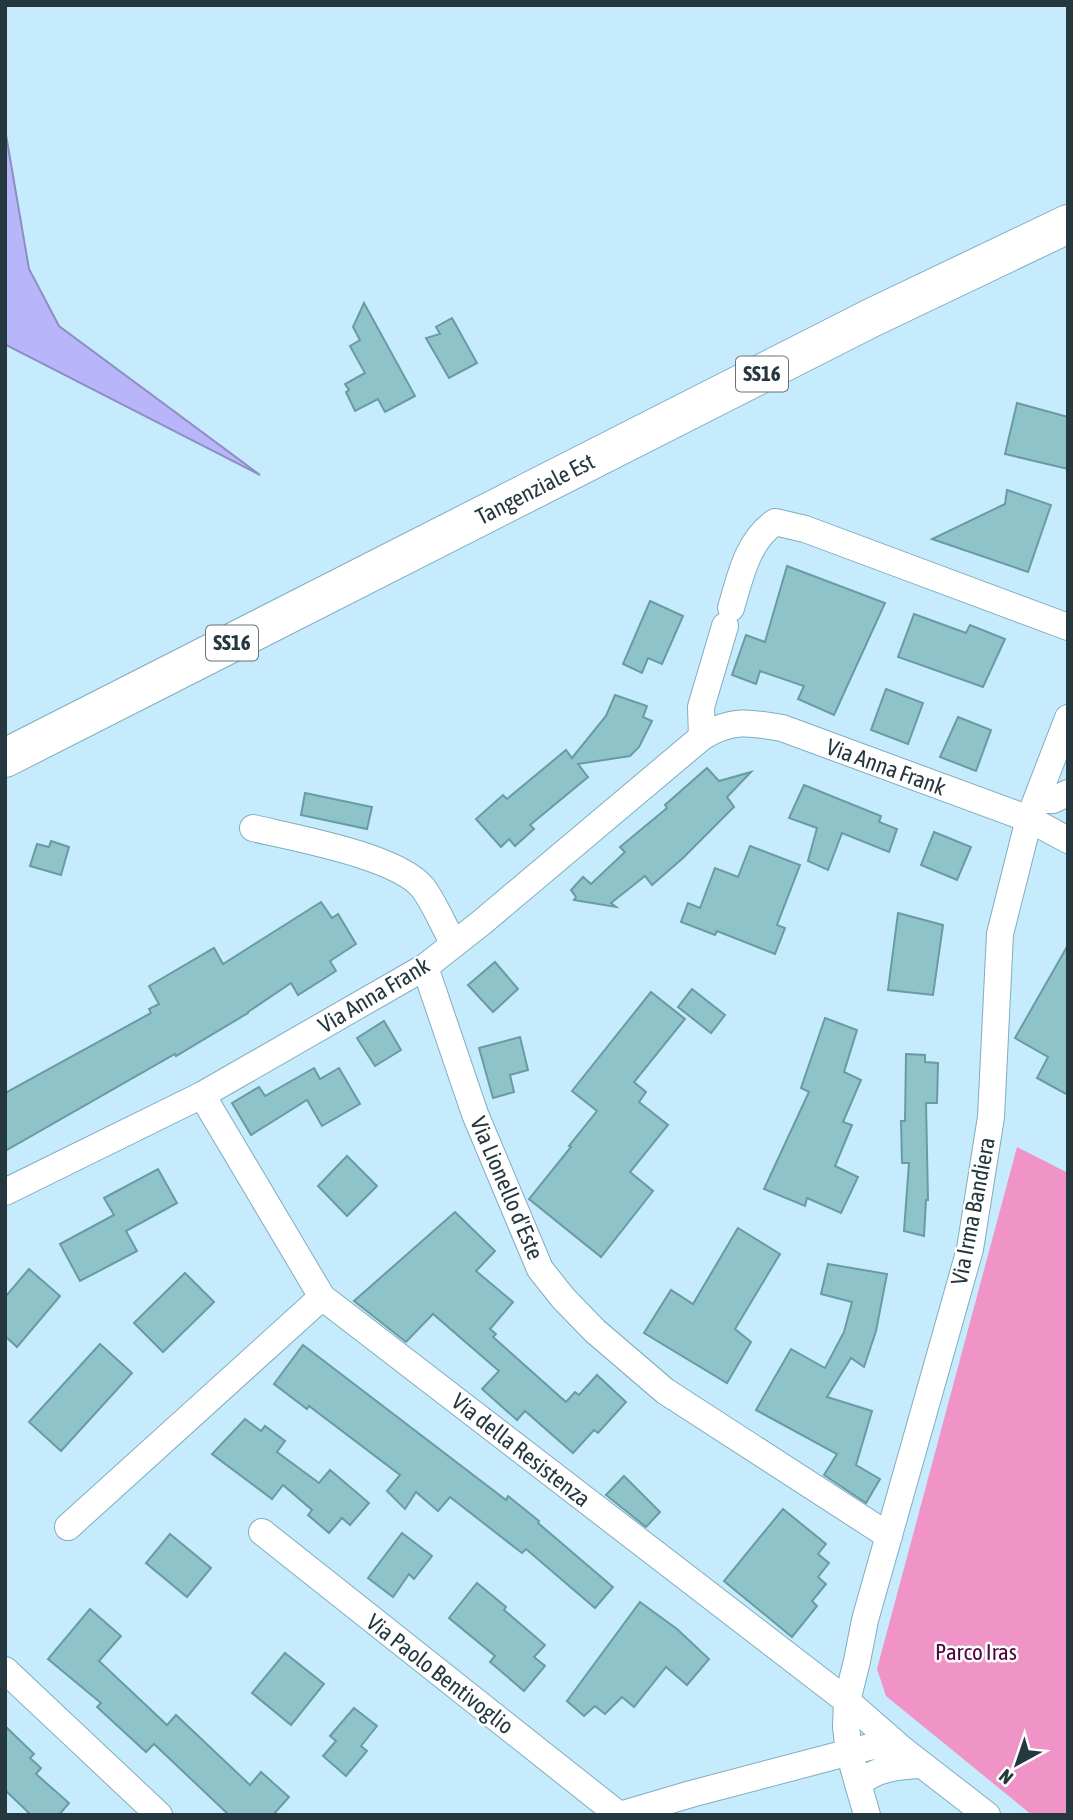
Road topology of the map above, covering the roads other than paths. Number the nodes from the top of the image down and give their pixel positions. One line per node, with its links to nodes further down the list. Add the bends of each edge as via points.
1 (1068, 224): 5 (main road, Tangenziale Est / SS16, via 871,318)
2 (1068, 627): 4 (street, via 775,522 765,528 746,558 701,707)
3 (1068, 718): 7 (street, Via Irma Bandiera)
4 (702, 737): 7 (street, Via Anna Frank, via 735,724 782,728); 10 (street, Via Anna Frank)
5 (5, 758)
6 (1068, 793): 7 (street)
7 (1033, 810): 9 (street, Via Anna Frank); 17 (street, Via Irma Bandiera, via 1000,933 991,1117 970,1249)
8 (253, 828): 10 (street, via 396,869 422,887)
9 (1068, 840)
10 (454, 944): 11 (street, Via Anna Frank)
11 (425, 967): 12 (street, Via Anna Frank); 17 (street, Via Lionello d'Este, via 485,1138 540,1269 563,1298 665,1391)
12 (202, 1095): 13 (street, Via Anna Frank); 14 (street, Via della Resistenza)
13 (5, 1192)
14 (322, 1297): 15 (street); 19 (street, Via della Resistenza)
15 (68, 1527)
16 (262, 1532): 25 (street, Via Paolo Bentivoglio)
17 (889, 1536): 19 (street, Via Irma Bandiera)
18 (5, 1670): 24 (street)
19 (847, 1701): 20 (street, Via Irma Bandiera); 21 (street, Via della Resistenza)
20 (849, 1752): 21 (street, via 873,1746); 22 (street, Via Irma Bandiera); 23 (street)
21 (912, 1758): 22 (street); 27 (street, Via della Resistenza)
22 (858, 1784): 26 (street, Via Irma Bandiera)
23 (693, 1804): 25 (street)
24 (159, 1815)
25 (620, 1815)
26 (867, 1815)
27 (987, 1815)

